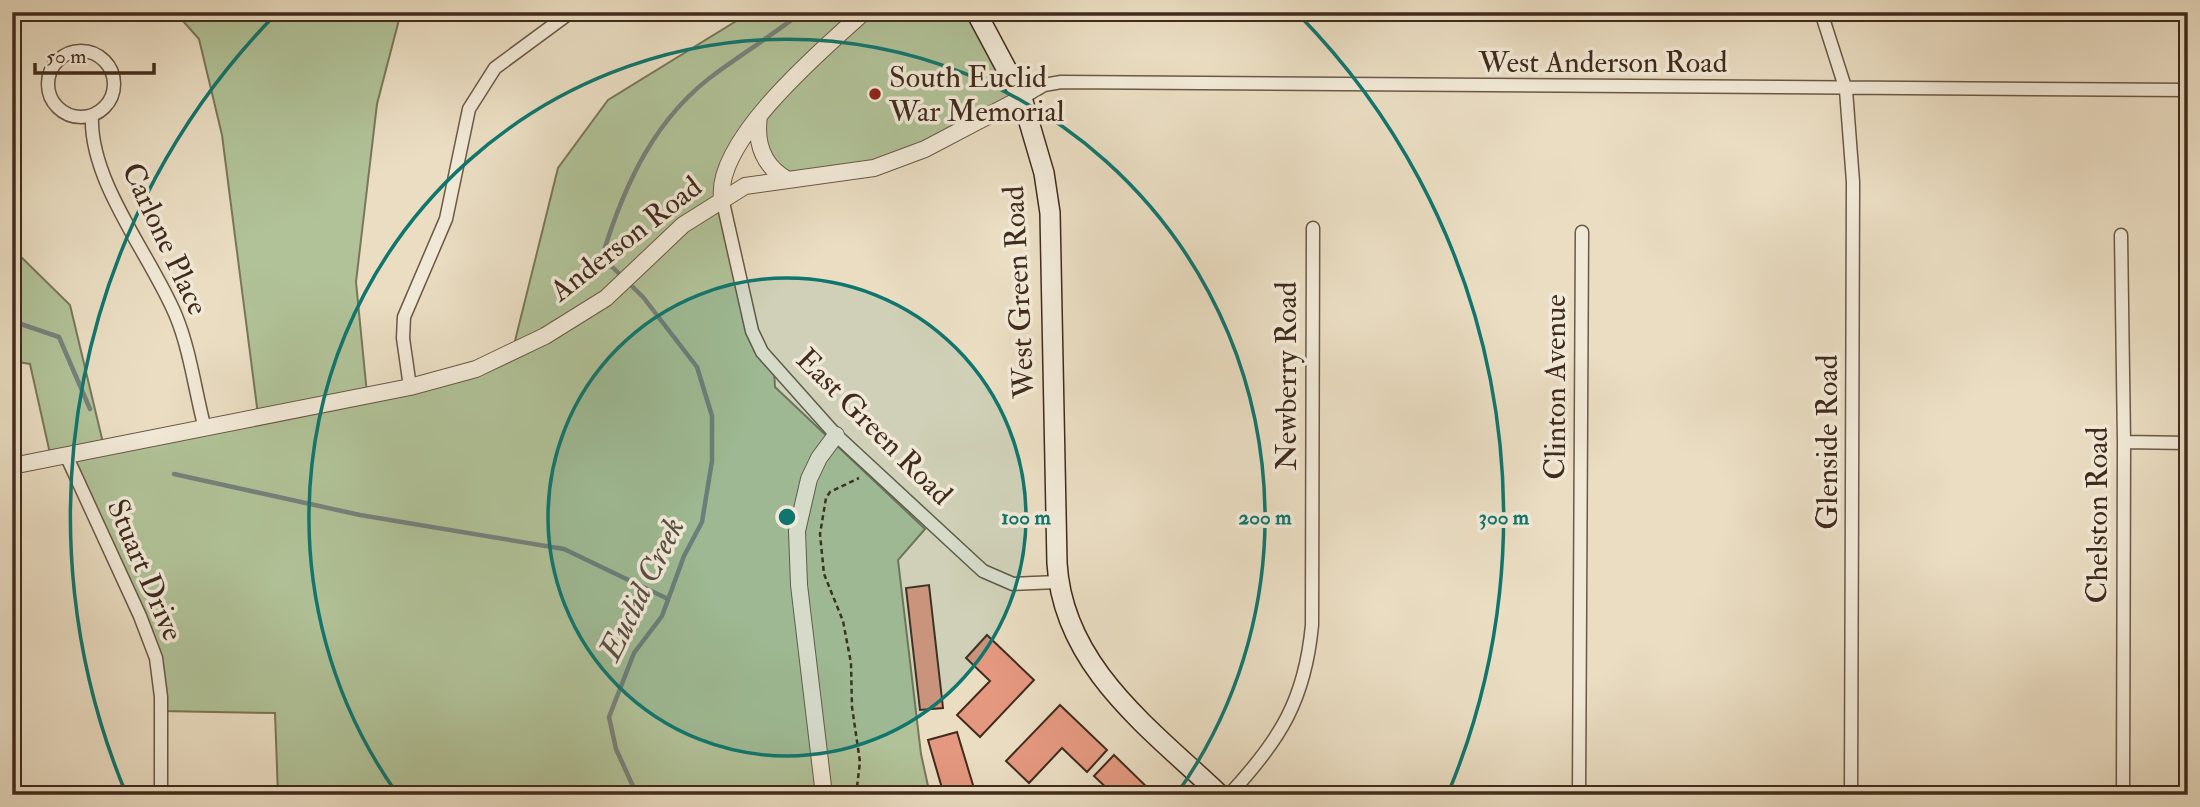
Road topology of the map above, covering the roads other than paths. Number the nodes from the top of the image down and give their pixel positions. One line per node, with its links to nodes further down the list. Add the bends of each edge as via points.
1 (571, 12): 15 (street, via 495,68 469,109 446,219 404,317 402,338)
2 (864, 12): 9 (street, East Green Road, via 788,82)
3 (976, 12): 7 (main road, West Green Road)
4 (1821, 12): 5 (street, Glenside Road)
5 (1846, 90): 6 (street, West Anderson Road); 7 (street, West Anderson Road, via 1061,82 1044,85); 28 (street, Glenside Road, via 1854,231)
6 (2188, 90)
7 (1022, 99): 10 (street, Anderson Road, via 884,165); 22 (main road, West Green Road, via 1044,173 1050,214)
8 (92, 116): 8 (street, via 111,100 114,75 99,55 74,51 52,68 48,92 68,115); 16 (street, Carlone Place, via 94,139 113,196 177,317)
9 (759, 117): 10 (street, via 760,145 767,166); 11 (street, East Green Road, via 725,173)
10 (788, 180): 11 (street, Anderson Road, via 758,182)
11 (722, 198): 15 (street, Anderson Road, via 683,225 606,298 512,353 476,369); 17 (street, East Green Road, via 752,331 761,352)
12 (1313, 228): 26 (street, Newberry Road, via 1310,651 1285,725)
13 (1582, 232): 27 (street, Clinton Avenue)
14 (2121, 235): 18 (street, Chelston Road)
15 (410, 387): 16 (street, Anderson Road)
16 (204, 425): 20 (street, Anderson Road)
17 (836, 435): 22 (street, East Green Road, via 993,578 1013,584); 24 (street, via 809,479 796,531)
18 (2124, 442): 19 (street); 29 (street, Chelston Road)
19 (2188, 443)
20 (66, 455): 21 (street, Anderson Road); 23 (street, Stuart Drive, via 156,658)
21 (12, 466)
22 (1058, 582): 25 (main road, West Green Road, via 1071,626 1102,681)
23 (161, 795)
24 (824, 795)
25 (1220, 795)
26 (1230, 795)
27 (1579, 795)
28 (1851, 795)
29 (2123, 795)

